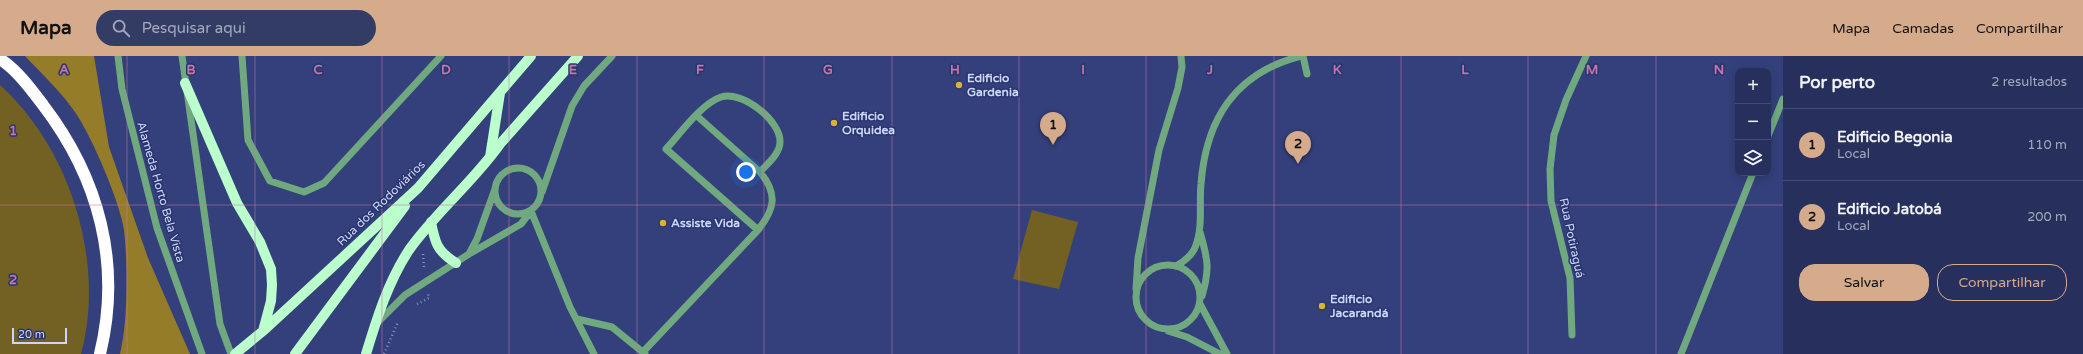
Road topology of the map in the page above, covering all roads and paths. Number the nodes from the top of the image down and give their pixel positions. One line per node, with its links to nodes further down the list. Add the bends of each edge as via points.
1 (118, 56): 40 (street, Alameda Horto Bela Vista, via 122,89 157,228)
2 (182, 56): 13 (street)
3 (242, 56): 4 (street, via 248,140 270,181 304,192 324,183)
4 (441, 56)
5 (531, 56): 14 (main road, Rua dos Rodoviários)
6 (578, 56): 18 (main road)
7 (612, 56): 23 (street, via 584,86 572,106)
8 (1181, 56): 31 (street, via 1182,67 1178,88 1159,150 1138,258)
9 (1302, 56): 12 (street); 27 (street, via 1270,66 1252,77 1224,107 1213,126 1204,153)
10 (1586, 56): 37 (street, Rua Potiraguá, via 1566,100 1554,135 1550,169 1551,201 1570,278)
11 (0, 59): 39 (highway, via 25,82 63,131 85,173 96,202 102,225 108,279 104,336)
12 (1307, 74)
13 (186, 83): 36 (main road, via 231,190 260,242 270,269 271,301); 41 (street, via 220,324)
14 (500, 93): 18 (main road); 21 (main road, Rua dos Rodoviários)
15 (1783, 99): 17 (street)
16 (697, 116): 19 (street); 19 (street, via 712,101 723,96 750,101 773,124 780,143 777,153); 26 (street, via 666,149)
17 (1771, 129)
18 (489, 159): 25 (main road)
19 (760, 172): 26 (street, via 769,182 772,206 768,218)
20 (1752, 176): 48 (street)
21 (418, 188): 36 (main road, Rua dos Rodoviários); 43 (main road)
22 (495, 189): 23 (street, via 502,174 520,168 532,171 538,177); 24 (street, via 495,196 503,209 516,214); 28 (street)
23 (542, 192): 24 (street, via 541,200)
24 (531, 211): 28 (street, via 522,224); 33 (street)
25 (431, 222): 29 (main road, via 438,248 444,256); 34 (main road, via 401,263 389,285)
26 (758, 230): 38 (street)
27 (1200, 230): 30 (street, via 1192,253); 32 (street, via 1208,260)
28 (469, 254): 29 (street)
29 (456, 262): 34 (street, via 405,295)
30 (1176, 266): 31 (street, via 1163,265 1151,270 1142,278); 32 (street, via 1184,269 1197,282)
31 (1136, 289): 35 (street, via 1138,311 1145,321)
32 (1200, 302): 35 (street, via 1193,318 1185,325); 47 (street)
33 (577, 319): 38 (street, via 612,327); 45 (street)
34 (374, 326): 44 (main road)
35 (1166, 330): 46 (street, via 1187,337)
36 (263, 331): 42 (main road, Rua dos Rodoviários)
37 (1572, 335)
38 (644, 353)
39 (100, 354)
40 (202, 354)
41 (230, 354)
42 (235, 354)
43 (295, 354)
44 (366, 354)
45 (594, 354)
46 (1220, 354)
47 (1227, 354)
48 (1681, 354)

